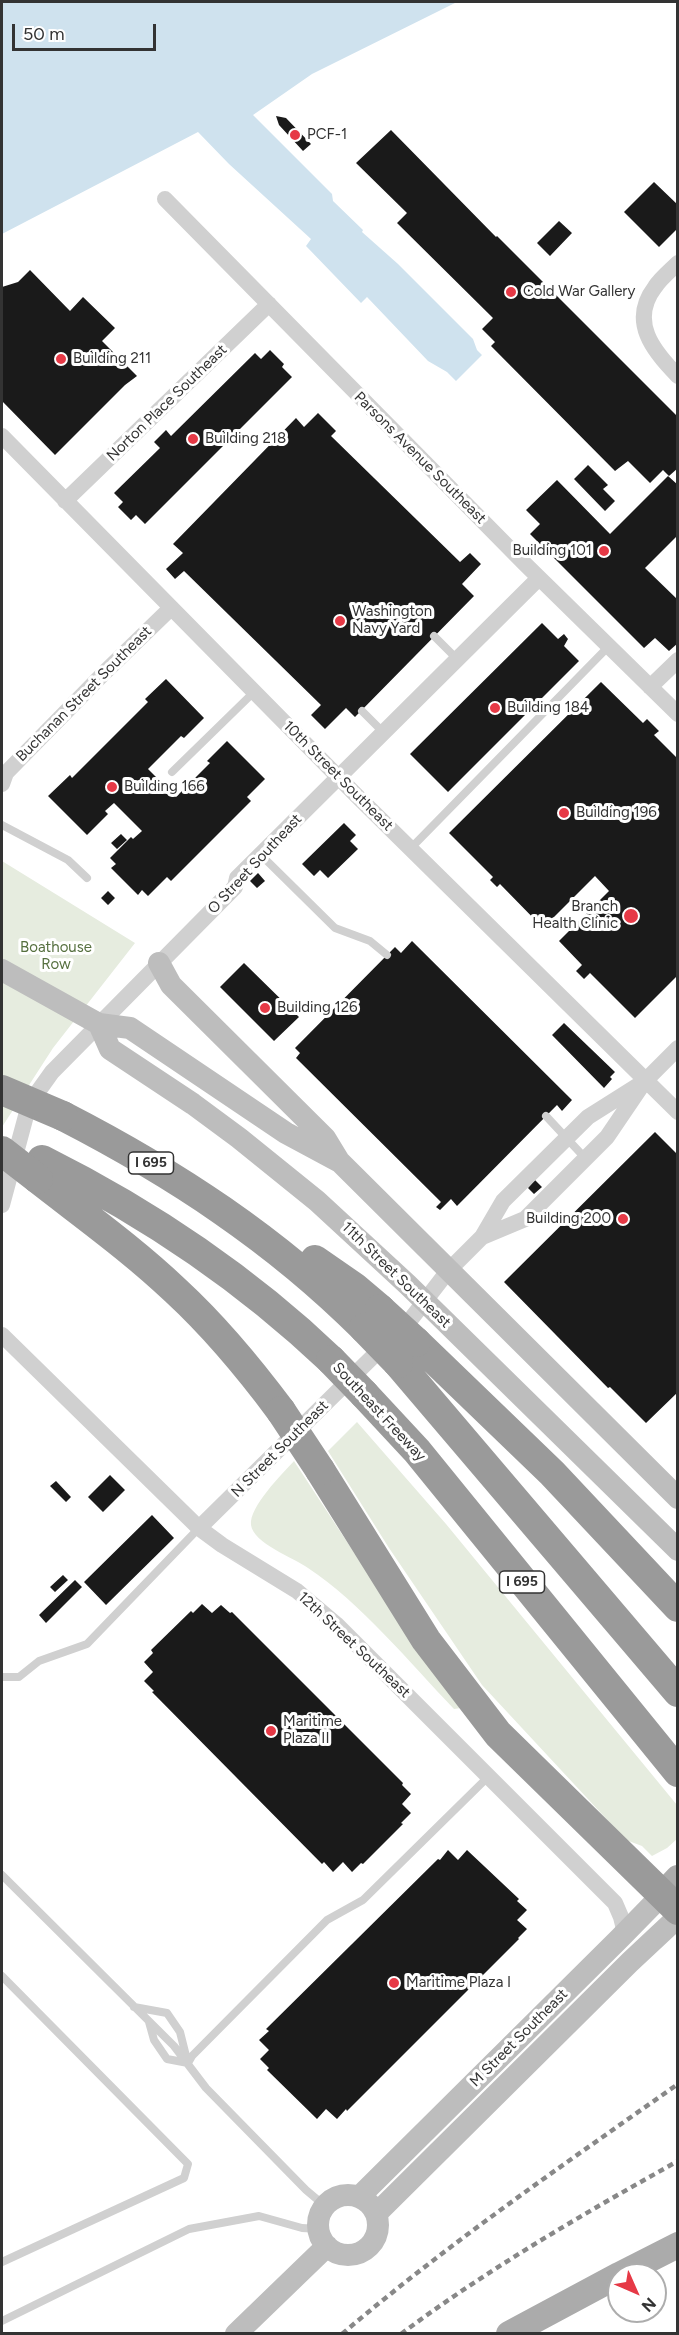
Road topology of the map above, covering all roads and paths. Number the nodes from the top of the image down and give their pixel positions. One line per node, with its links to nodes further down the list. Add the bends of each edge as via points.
1 (165, 200): 3 (street, Parsons Avenue Southeast)
2 (678, 263): 4 (street, via 652,292 645,323 656,353)
3 (269, 304): 6 (street, Norton Place Southeast); 7 (street, Parsons Avenue Southeast)
4 (678, 376)
5 (2, 436): 6 (street, 10th Street Southeast)
6 (65, 501): 8 (street, 10th Street Southeast)
7 (539, 578): 10 (street, Parsons Avenue Southeast); 11 (street, O Street Southeast)
8 (171, 608): 14 (street, 10th Street Southeast); 19 (street, Buchanan Street Southeast)
9 (434, 636): 11 (lane)
10 (609, 646): 13 (street, Parsons Avenue Southeast); 22 (lane)
11 (457, 659): 17 (street, O Street Southeast)
12 (678, 660): 13 (street)
13 (650, 687): 16 (street, Parsons Avenue Southeast)
14 (254, 692): 18 (lane); 20 (street, 10th Street Southeast)
15 (362, 711): 17 (lane)
16 (678, 714)
17 (383, 732): 20 (street, O Street Southeast)
18 (172, 772)
19 (3, 776)
20 (339, 777): 22 (street, 10th Street Southeast); 23 (street, O Street Southeast)
21 (2, 825): 24 (lane, via 68,860)
22 (411, 848): 30 (street, 10th Street Southeast)
23 (261, 855): 25 (lane, via 335,928 370,941); 26 (street, O Street Southeast, via 237,878 235,887)
24 (87, 878)
25 (387, 955)
26 (159, 963): 28 (street, O Street Southeast); 38 (main road, via 171,986 326,1138)
27 (2, 970): 28 (main road)
28 (99, 1024): 38 (main road, via 130,1028 286,1133); 40 (street, O Street Southeast, via 52,1072 32,1100); 43 (main road, 11th Street Southeast, via 110,1049 273,1163)
29 (678, 1048): 30 (street, N Street Southeast)
30 (645, 1081): 32 (street, 10th Street Southeast); 34 (street, N Street Southeast, via 588,1117); 37 (street, N Street Southeast, via 607,1137)
31 (2, 1090): 45 (highway, I 695, bridge, via 63,1116 154,1165 234,1217 372,1319)
32 (678, 1112)
33 (546, 1116): 34 (lane)
34 (567, 1138): 37 (lane); 41 (street, N Street Southeast, via 503,1201)
35 (2, 1142): 39 (highway, Southeast Freeway / I 695)
36 (2, 1151): 39 (highway, bridge)
37 (586, 1159): 41 (street, N Street Southeast, via 525,1219)
38 (340, 1162): 42 (main road)
39 (40, 1169): 52 (highway, Southeast Freeway / I 695, bridge, via 106,1193 187,1243 273,1307 331,1360 444,1485); 55 (highway, bridge, via 225,1340 281,1411 426,1640 498,1734)
40 (2, 1205)
41 (482, 1237): 42 (street, N Street Southeast)
42 (448, 1271): 43 (street, N Street Southeast); 46 (main road)
43 (425, 1301): 47 (street, N Street Southeast); 48 (main road, 11th Street Southeast)
44 (2, 1335): 47 (street, 12th Street Southeast)
45 (407, 1352): 49 (highway, via 552,1473); 51 (highway, I 695)
46 (678, 1498)
47 (199, 1528): 50 (lane, via 87,1644 39,1661 19,1677); 53 (street, 12th Street Southeast, via 297,1591 336,1624)
48 (678, 1550)
49 (678, 1607)
50 (2, 1677)
51 (678, 1692)
52 (678, 1772)
53 (489, 1776): 56 (street, 12th Street Southeast, via 615,1903); 60 (lane, via 363,1900 327,1920)
54 (2, 1875): 58 (lane)
55 (674, 1900): 56 (main road, M Street Southeast); 63 (main road, M Street Southeast, via 621,1970)
56 (625, 1934): 61 (main road, M Street Southeast)
57 (2, 1976): 66 (lane, via 188,2164 184,2178)
58 (134, 2007): 59 (lane); 60 (lane, via 167,2013 180,2032)
59 (149, 2022): 60 (lane); 60 (lane, via 154,2040 167,2059)
60 (188, 2063): 62 (lane, via 206,2088)
61 (359, 2197): 62 (main road, via 341,2196); 63 (main road)
62 (325, 2206): 64 (main road, via 321,2213)
63 (376, 2214): 64 (main road, via 377,2233 367,2248 351,2255 342,2254)
64 (323, 2237): 69 (lane, via 259,2216 189,2229); 70 (main road)
65 (678, 2246): 67 (main road)
66 (2, 2262)
67 (643, 2263)
68 (607, 2281): 71 (main road)
69 (2, 2321)
70 (236, 2334)
71 (509, 2334)

